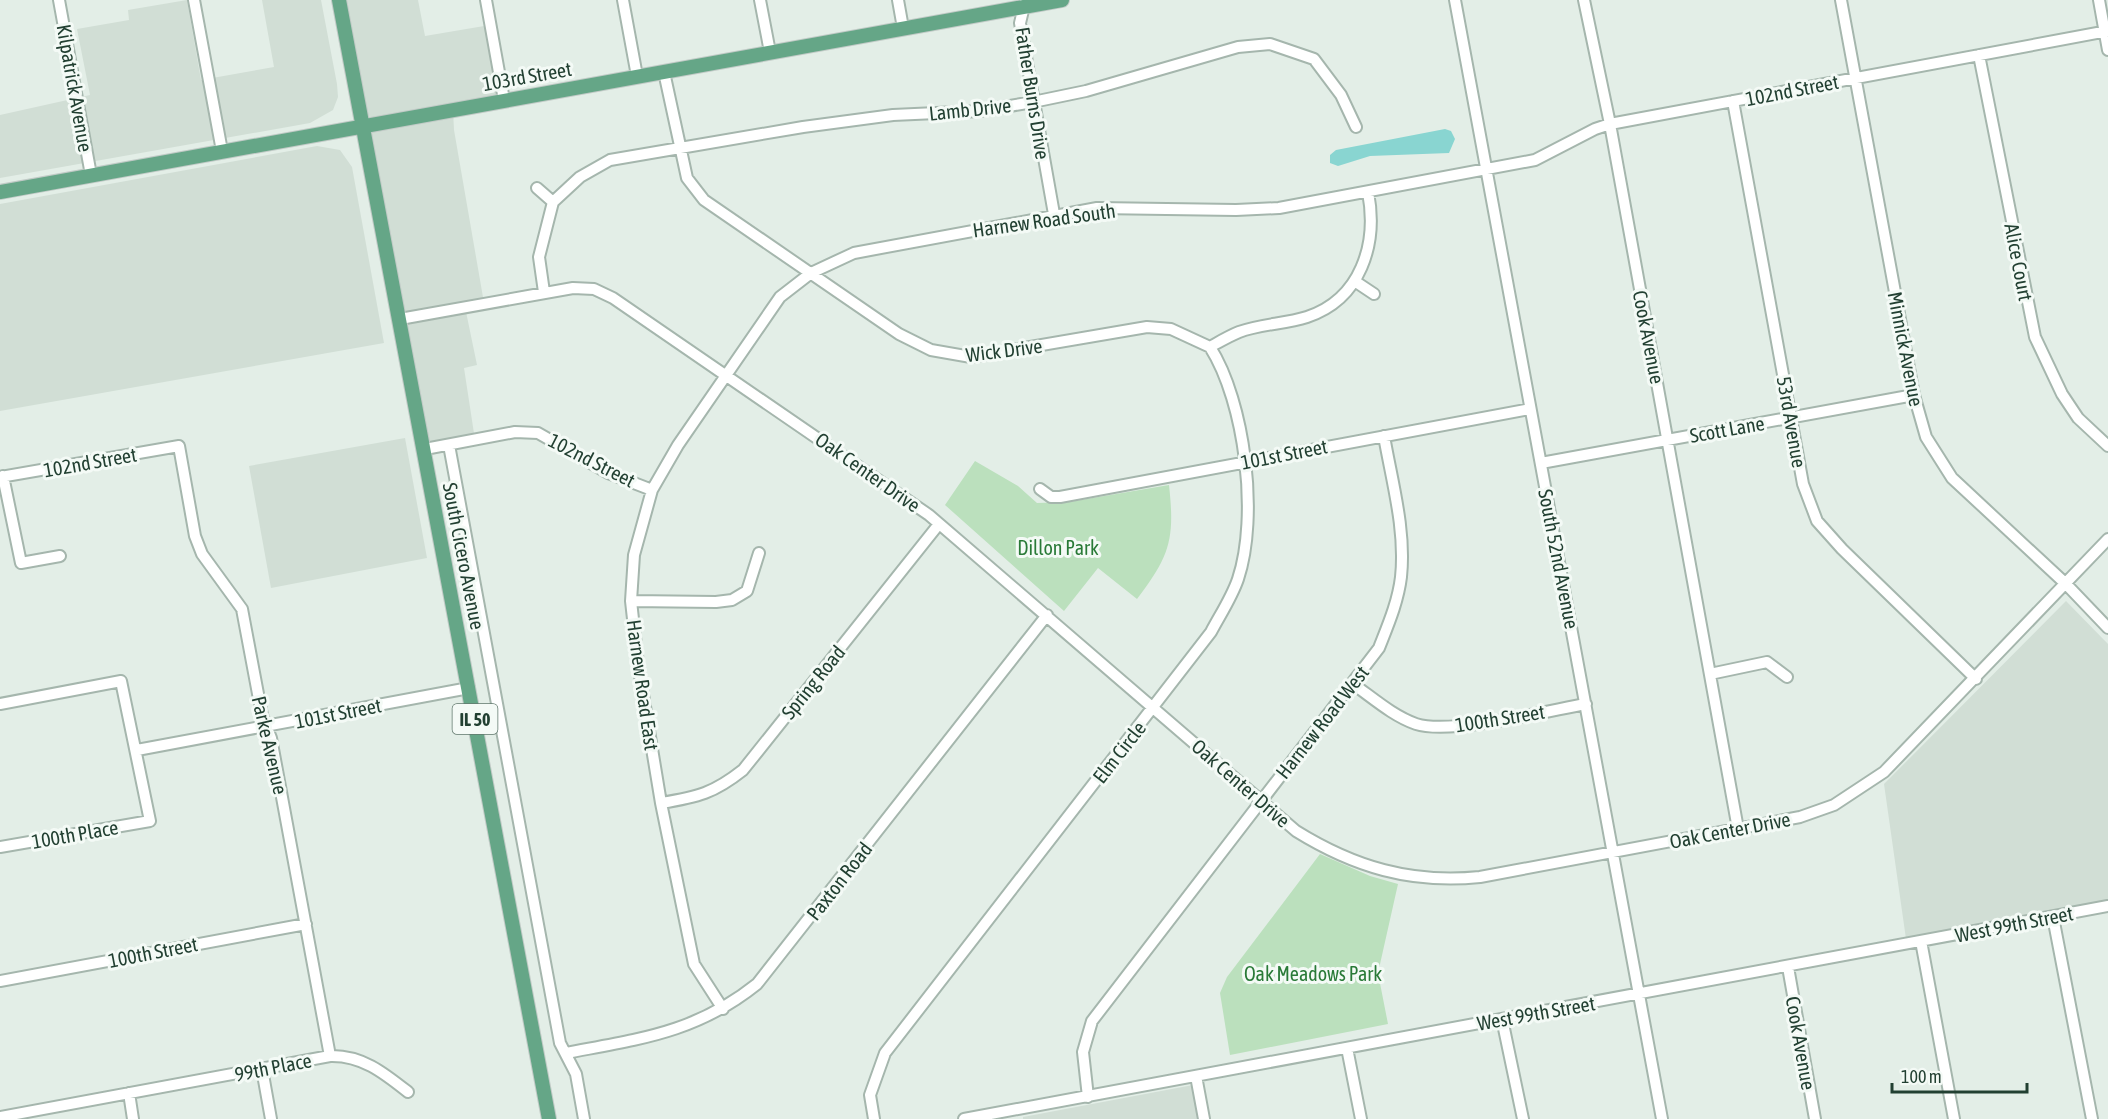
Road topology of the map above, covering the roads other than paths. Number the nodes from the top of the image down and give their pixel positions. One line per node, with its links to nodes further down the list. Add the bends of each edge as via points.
1 (59, 0): 31 (street, Kilpatrick Avenue)
2 (194, 0): 29 (street)
3 (339, 0): 26 (main road, South Cicero Avenue / IL 50)
4 (486, 0): 22 (street)
5 (623, 0): 20 (street)
6 (760, 0): 17 (street)
7 (898, 0): 14 (street)
8 (1062, 0): 13 (main road, 103rd Street)
9 (1455, 0): 30 (street, South 52nd Avenue)
10 (1584, 0): 25 (street, Cook Avenue)
11 (1841, 0): 21 (street, Minnick Avenue)
12 (2099, 0): 15 (street)
13 (1025, 4): 14 (main road, 103rd Street); 24 (street, Father Burns Drive, via 1020,23)
14 (903, 28): 17 (main road, 103rd Street)
15 (2106, 32): 16 (street); 18 (street, 102nd Street)
16 (2108, 50)
17 (770, 52): 19 (main road, 103rd Street)
18 (1979, 55): 21 (street, 102nd Street); 51 (street, Alice Court, via 2035,337 2078,418)
19 (664, 72): 20 (main road, 103rd Street); 28 (street, Wick Drive)
20 (638, 76): 22 (main road, 103rd Street)
21 (1855, 78): 23 (street, 102nd Street); 44 (street, Minnick Avenue)
22 (504, 100): 26 (main road, 103rd Street)
23 (1733, 101): 25 (street, 102nd Street); 46 (street, 53rd Avenue)
24 (1033, 102): 27 (street, Lamb Drive, via 1086,91 1238,47 1270,44 1314,59 1341,95); 28 (street, Lamb Drive, via 980,111 882,117); 36 (street, Father Burns Drive)
25 (1610, 124): 30 (street, 102nd Street, via 1535,160); 48 (street, Cook Avenue)
26 (363, 126): 29 (main road, 103rd Street); 41 (main road, South Cicero Avenue / IL 50)
27 (1356, 127)
28 (680, 146): 35 (street, Lamb Drive, via 610,160 580,177); 37 (street, Wick Drive, via 687,178 704,200)
29 (222, 151): 31 (main road, 103rd Street)
30 (1484, 170): 34 (street, Harnew Road South); 45 (street, South 52nd Avenue)
31 (91, 175): 33 (main road, 103rd Street)
32 (537, 188): 35 (street)
33 (0, 192)
34 (1368, 192): 36 (street, Harnew Road South, via 1279,208 1097,208); 38 (street, via 1372,233)
35 (553, 202): 39 (street, via 539,257)
36 (1054, 214): 37 (street, Harnew Road South, via 854,252)
37 (811, 273): 42 (street, Wick Drive, via 899,334 943,353 987,355 1147,327 1171,329); 43 (street, Harnew Road South, via 780,297)
38 (1356, 282): 40 (street); 42 (street, via 1318,312 1238,332)
39 (544, 292): 41 (street, Oak Center Drive); 43 (street, Oak Center Drive, via 594,289 614,298)
40 (1374, 294)
41 (400, 319): 52 (main road, South Cicero Avenue / IL 50)
42 (1210, 347): 53 (street, Elm Circle, via 1230,386)
43 (727, 374): 57 (street, Harnew Road East); 58 (street, Oak Center Drive)
44 (1914, 395): 46 (street, Scott Lane); 62 (street, Minnick Avenue, via 1926,437 1952,478)
45 (1530, 409): 47 (street, 101st Street); 54 (street, South 52nd Avenue)
46 (1791, 418): 48 (street, Scott Lane); 68 (street, 53rd Avenue, via 1803,484 1816,521 1851,560)
47 (1384, 436): 53 (street, 101st Street); 69 (street, Harnew Road West, via 1401,536 1401,578 1379,648)
48 (1668, 439): 54 (street, Scott Lane); 66 (street, Cook Avenue)
49 (449, 445): 52 (street, 102nd Street); 57 (street, 102nd Street, via 515,432 538,433 609,473); 91 (street, South Cicero Avenue, via 560,1043)
50 (179, 446): 55 (street, 102nd Street); 74 (street, Parke Avenue, via 195,536 209,564 242,609)
51 (2108, 446)
52 (425, 449): 70 (main road, South Cicero Avenue / IL 50)
53 (1244, 462): 56 (street, 101st Street, via 1060,497 1051,497); 73 (street, Elm Circle, via 1248,523 1238,579 1211,632)
54 (1541, 464): 72 (street, South 52nd Avenue)
55 (2, 477): 61 (street, via 21,563)
56 (1040, 489)
57 (652, 490): 63 (street, Harnew Road East, via 634,555)
58 (939, 524): 64 (street, Oak Center Drive); 77 (street, Spring Road, via 743,770 720,788 693,798)
59 (2108, 539): 62 (street, Oak Center Drive)
60 (759, 553): 63 (street, via 747,591 732,600)
61 (60, 556)
62 (2066, 584): 65 (street, Minnick Avenue); 68 (street, Oak Center Drive)
63 (631, 601): 77 (street, Harnew Road East)
64 (1047, 615): 73 (street, Oak Center Drive); 88 (street, Paxton Road, via 785,951 757,984)
65 (2108, 628)
66 (1710, 674): 67 (street, via 1767,662); 78 (street, Cook Avenue)
67 (1787, 677)
68 (1976, 679): 78 (street, Oak Center Drive, via 1884,772 1849,797 1800,817)
69 (1353, 684): 72 (street, 100th Street, via 1395,714 1417,724 1449,728); 76 (street, Harnew Road West)
70 (469, 688): 74 (street, 101st Street); 102 (main road, South Cicero Avenue / IL 50)
71 (0, 704): 75 (street, via 121,681)
72 (1586, 704): 80 (street, South 52nd Avenue)
73 (1154, 708): 76 (street, Oak Center Drive); 104 (street, Elm Circle, via 885,1053 870,1095)
74 (266, 726): 75 (street, 101st Street); 83 (street, Parke Avenue)
75 (137, 750): 79 (street, 100th Place, via 150,822)
76 (1261, 800): 80 (street, Oak Center Drive, via 1296,831 1331,852 1368,868 1406,877 1480,877); 97 (street, Harnew Road West, via 1092,1021 1083,1052)
77 (661, 803): 88 (street, Harnew Road East, via 694,964)
78 (1738, 829): 80 (street, Oak Center Drive)
79 (0, 847)
80 (1614, 853): 87 (street, South 52nd Avenue)
81 (2108, 906): 82 (street, West 99th Street)
82 (2053, 916): 84 (street, West 99th Street); 112 (street)
83 (306, 924): 86 (street, 100th Street); 92 (street, Parke Avenue)
84 (1921, 941): 85 (street, West 99th Street); 111 (street)
85 (1788, 967): 87 (street, West 99th Street); 110 (street, Cook Avenue)
86 (0, 981)
87 (1640, 994): 89 (street, West 99th Street); 109 (street, South 52nd Avenue)
88 (723, 1009): 91 (street, Paxton Road, via 684,1027)
89 (1502, 1019): 90 (street, West 99th Street); 108 (street)
90 (1347, 1048): 94 (street, West 99th Street); 107 (street)
91 (566, 1053): 103 (street, South Cicero Avenue, via 576,1074)
92 (330, 1056): 93 (street, 99th Place); 95 (street, 99th Place, via 357,1059 378,1068)
93 (262, 1069): 96 (street, 99th Place); 101 (street)
94 (1196, 1076): 97 (street, West 99th Street); 106 (street)
95 (408, 1092)
96 (129, 1093): 99 (street, 99th Place); 100 (street)
97 (1088, 1097): 98 (street, West 99th Street)
98 (1014, 1114): 105 (street, West 99th Street)
99 (0, 1117)
100 (133, 1119)
101 (271, 1119)
102 (549, 1119)
103 (584, 1119)
104 (874, 1119)
105 (964, 1119)
106 (1204, 1119)
107 (1361, 1119)
108 (1522, 1119)
109 (1662, 1119)
110 (1815, 1119)
111 (1954, 1119)
112 (2092, 1119)

